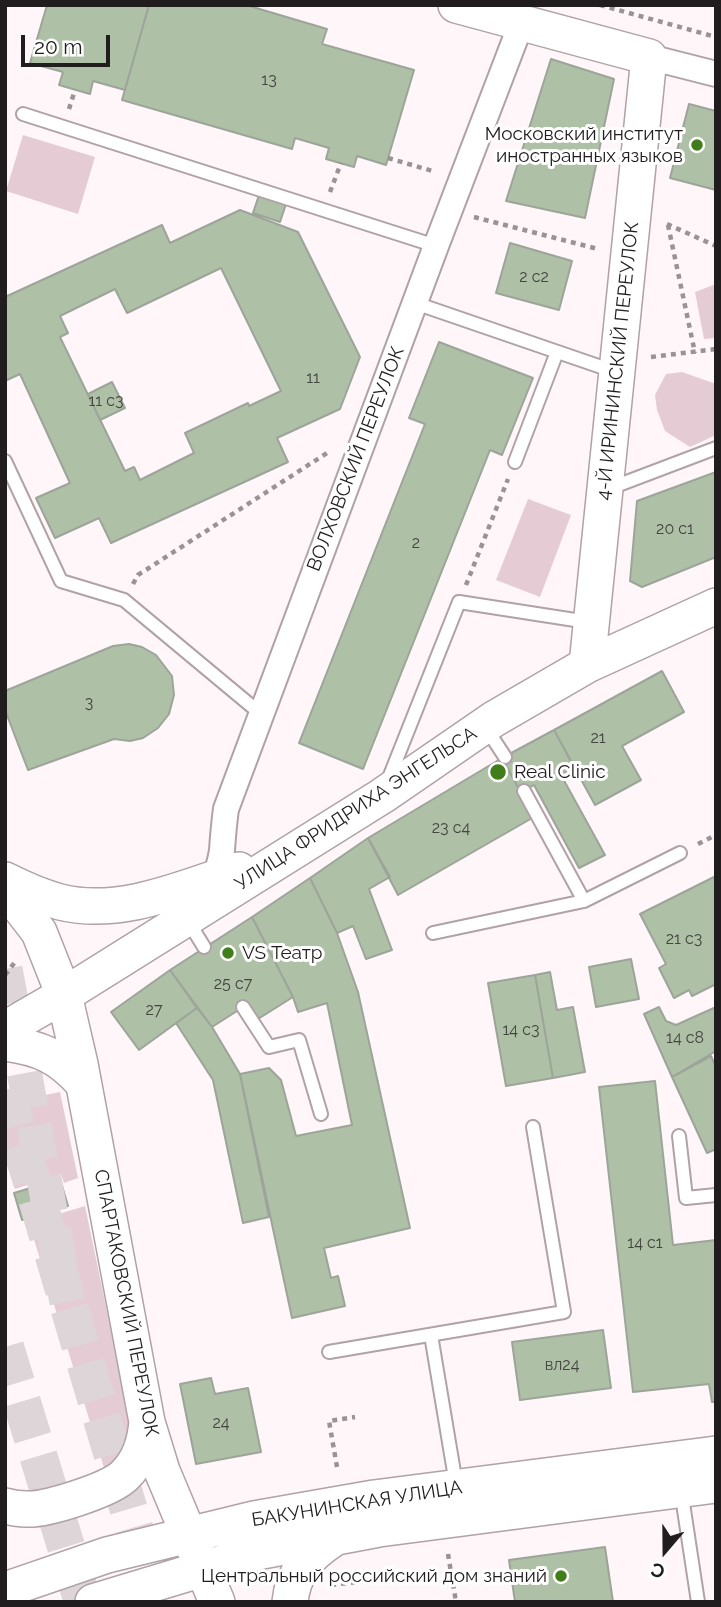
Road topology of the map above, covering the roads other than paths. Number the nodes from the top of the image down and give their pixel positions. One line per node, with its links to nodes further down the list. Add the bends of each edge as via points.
1 (456, 5): 2 (main road)
2 (521, 24): 3 (main road); 6 (street, ВОЛХОВСКИЙ ПЕРЕУЛОК)
3 (649, 57): 4 (street); 9 (main road, 4-Й ИРИНИНСКИЙ ПЕРЕУЛОК, via 629,257)
4 (716, 74)
5 (23, 114): 6 (lane)
6 (436, 246): 7 (street, ВОЛХОВСКИЙ ПЕРЕУЛОК)
7 (415, 303): 8 (lane); 17 (street, ВОЛХОВСКИЙ ПЕРЕУЛОК)
8 (557, 352): 9 (lane); 12 (lane)
9 (631, 365): 13 (main road, 4-Й ИРИНИНСКИЙ ПЕРЕУЛОК)
10 (716, 447): 13 (lane)
11 (5, 461): 17 (lane, via 61,582 124,600)
12 (515, 462)
13 (605, 491): 15 (main road, 4-Й ИРИНИНСКИЙ ПЕРЕУЛОК)
14 (716, 606): 16 (main road, УЛИЦА ФРИДРИХА ЭНГЕЛЬСА)
15 (591, 622): 16 (main road, 4-Й ИРИНИНСКИЙ ПЕРЕУЛОК); 21 (lane, via 459,602)
16 (587, 665): 18 (main road, УЛИЦА ФРИДРИХА ЭНГЕЛЬСА)
17 (261, 715): 25 (street, ВОЛХОВСКИЙ ПЕРЕУЛОК, via 226,809)
18 (484, 726): 19 (lane); 21 (main road, УЛИЦА ФРИДРИХА ЭНГЕЛЬСА)
19 (505, 757)
20 (524, 791): 26 (lane)
21 (382, 796): 25 (main road, УЛИЦА ФРИДРИХА ЭНГЕЛЬСА, via 292,853)
22 (680, 853): 26 (lane)
23 (5, 880): 25 (main road, via 62,902 92,905 121,905 173,892)
24 (5, 888): 28 (main road, СПАРТАКОВСКИЙ ПЕРЕУЛОК, via 39,932)
25 (216, 888): 28 (main road, УЛИЦА ФРИДРИХА ЭНГЕЛЬСА, via 195,932)
26 (584, 901): 27 (lane)
27 (433, 933)
28 (64, 995): 30 (main road, УЛИЦА ФРИДРИХА ЭНГЕЛЬСА); 32 (main road, СПАРТАКОВСКИЙ ПЕРЕУЛОК)
29 (243, 1007): 33 (lane, via 269,1047 299,1040)
30 (5, 1029)
31 (5, 1044): 32 (main road, via 50,1054)
32 (83, 1083): 39 (main road, СПАРТАКОВСКИЙ ПЕРЕУЛОК)
33 (321, 1114)
34 (533, 1127): 37 (lane, via 564,1312)
35 (679, 1136): 36 (lane, via 687,1199)
36 (716, 1195)
37 (431, 1335): 38 (lane); 42 (lane)
38 (328, 1352)
39 (147, 1422): 44 (main road, via 145,1444 123,1477 94,1493 29,1510); 45 (main road, СПАРТАКОВСКИЙ ПЕРЕУЛОК)
40 (716, 1454): 42 (main road, БАКУНИНСКАЯ УЛИЦА)
41 (716, 1485): 43 (main road, БАКУНИНСКАЯ УЛИЦА)
42 (456, 1488): 45 (main road, БАКУНИНСКАЯ УЛИЦА, via 374,1498)
43 (681, 1490): 46 (main road, БАКУНИНСКАЯ УЛИЦА); 52 (lane)
44 (5, 1506)
45 (187, 1534): 47 (main road, СПАРТАКОВСКИЙ ПЕРЕУЛОК); 48 (main road, БАКУНИНСКАЯ УЛИЦА)
46 (336, 1537): 47 (main road, БАКУНИНСКАЯ УЛИЦА); 51 (main road, via 297,1572)
47 (202, 1568): 49 (main road, БАКУНИНСКАЯ УЛИЦА); 50 (main road, СПАРТАКОВСКИЙ ПЕРЕУЛОК)
48 (5, 1590)
49 (93, 1602)
50 (217, 1602)
51 (290, 1602)
52 (698, 1602)

